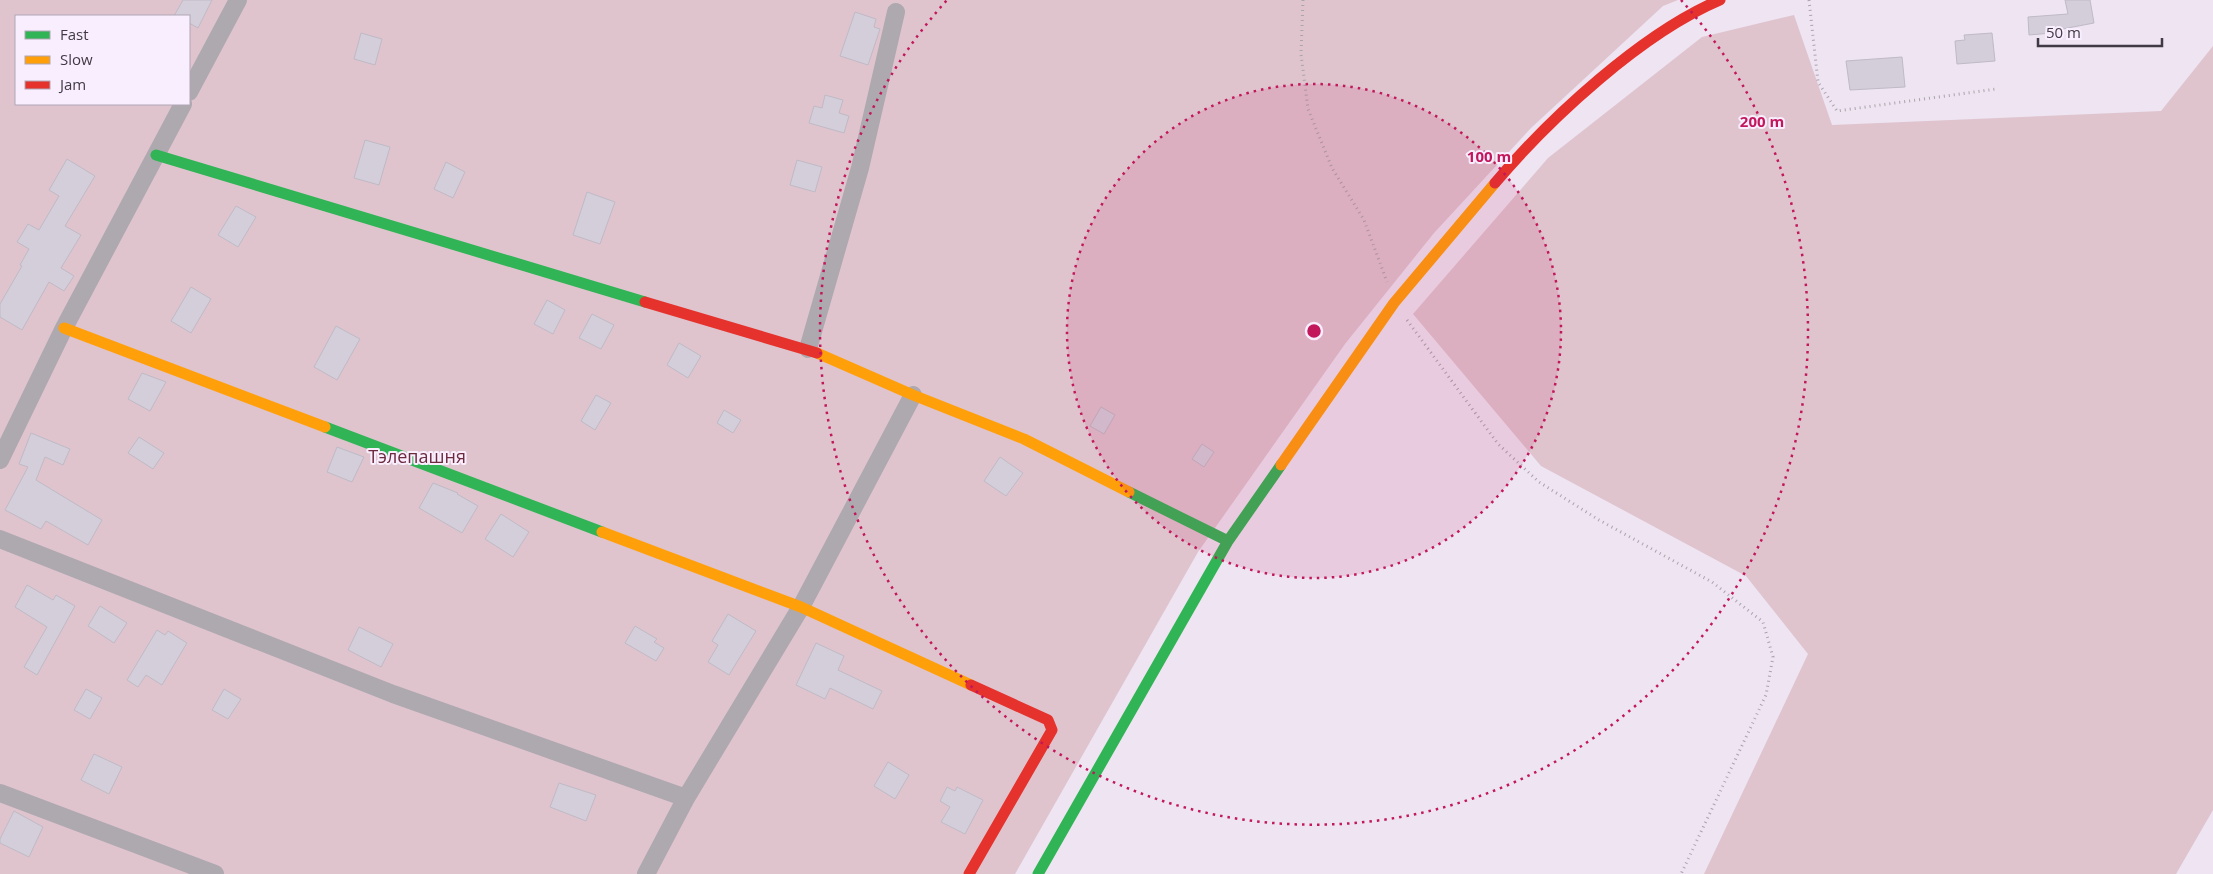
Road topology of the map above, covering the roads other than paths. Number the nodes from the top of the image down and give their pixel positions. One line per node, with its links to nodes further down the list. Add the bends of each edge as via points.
1 (238, 0): 4 (street)
2 (1720, 0): 12 (street, via 1673,24 1604,75 1505,171 1394,303)
3 (896, 12): 8 (street, via 860,168)
4 (190, 90)
5 (182, 105): 6 (street)
6 (156, 155): 7 (street); 8 (street)
7 (64, 328): 10 (street); 13 (street)
8 (808, 349): 9 (street)
9 (914, 395): 12 (street, via 1024,439); 13 (street)
10 (0, 460)
11 (0, 539): 15 (street, via 393,694)
12 (1228, 542): 19 (street)
13 (801, 607): 15 (street); 18 (street, via 1048,720 1052,730)
14 (0, 793): 16 (street)
15 (686, 798): 17 (street)
16 (215, 874)
17 (646, 874)
18 (969, 874)
19 (1038, 874)

